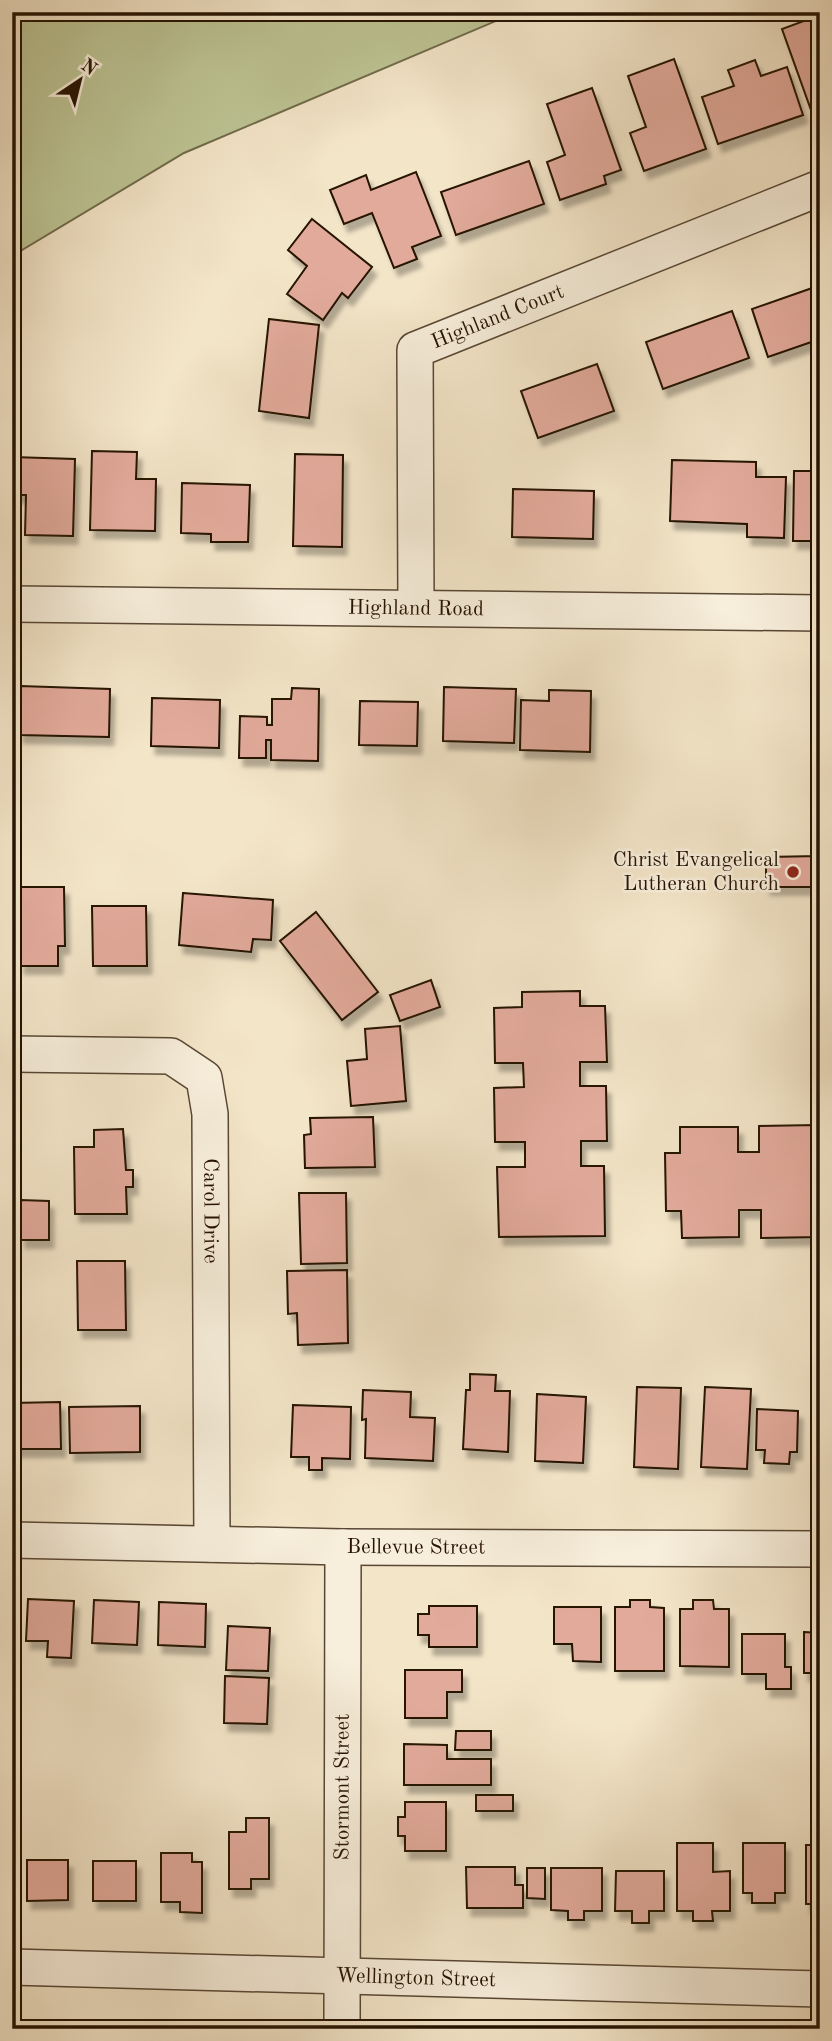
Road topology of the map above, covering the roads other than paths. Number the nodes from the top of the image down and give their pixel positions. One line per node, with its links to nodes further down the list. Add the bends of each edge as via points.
1 (820, 188): 3 (street, Highland Court, via 415,350)
2 (12, 604): 3 (street, Highland Road)
3 (416, 607): 4 (street, Highland Road)
4 (820, 613)
5 (12, 1054): 7 (street, Carol Drive, via 171,1056 204,1078 210,1114)
6 (12, 1540): 7 (street, Bellevue Street)
7 (212, 1544): 8 (street, Bellevue Street)
8 (343, 1547): 9 (street, Bellevue Street); 11 (street, Stormont Street)
9 (820, 1549)
10 (12, 1967): 11 (street, Wellington Street)
11 (342, 1977): 12 (street, Wellington Street); 13 (street, Stormont Street)
12 (820, 1989)
13 (342, 2029)

